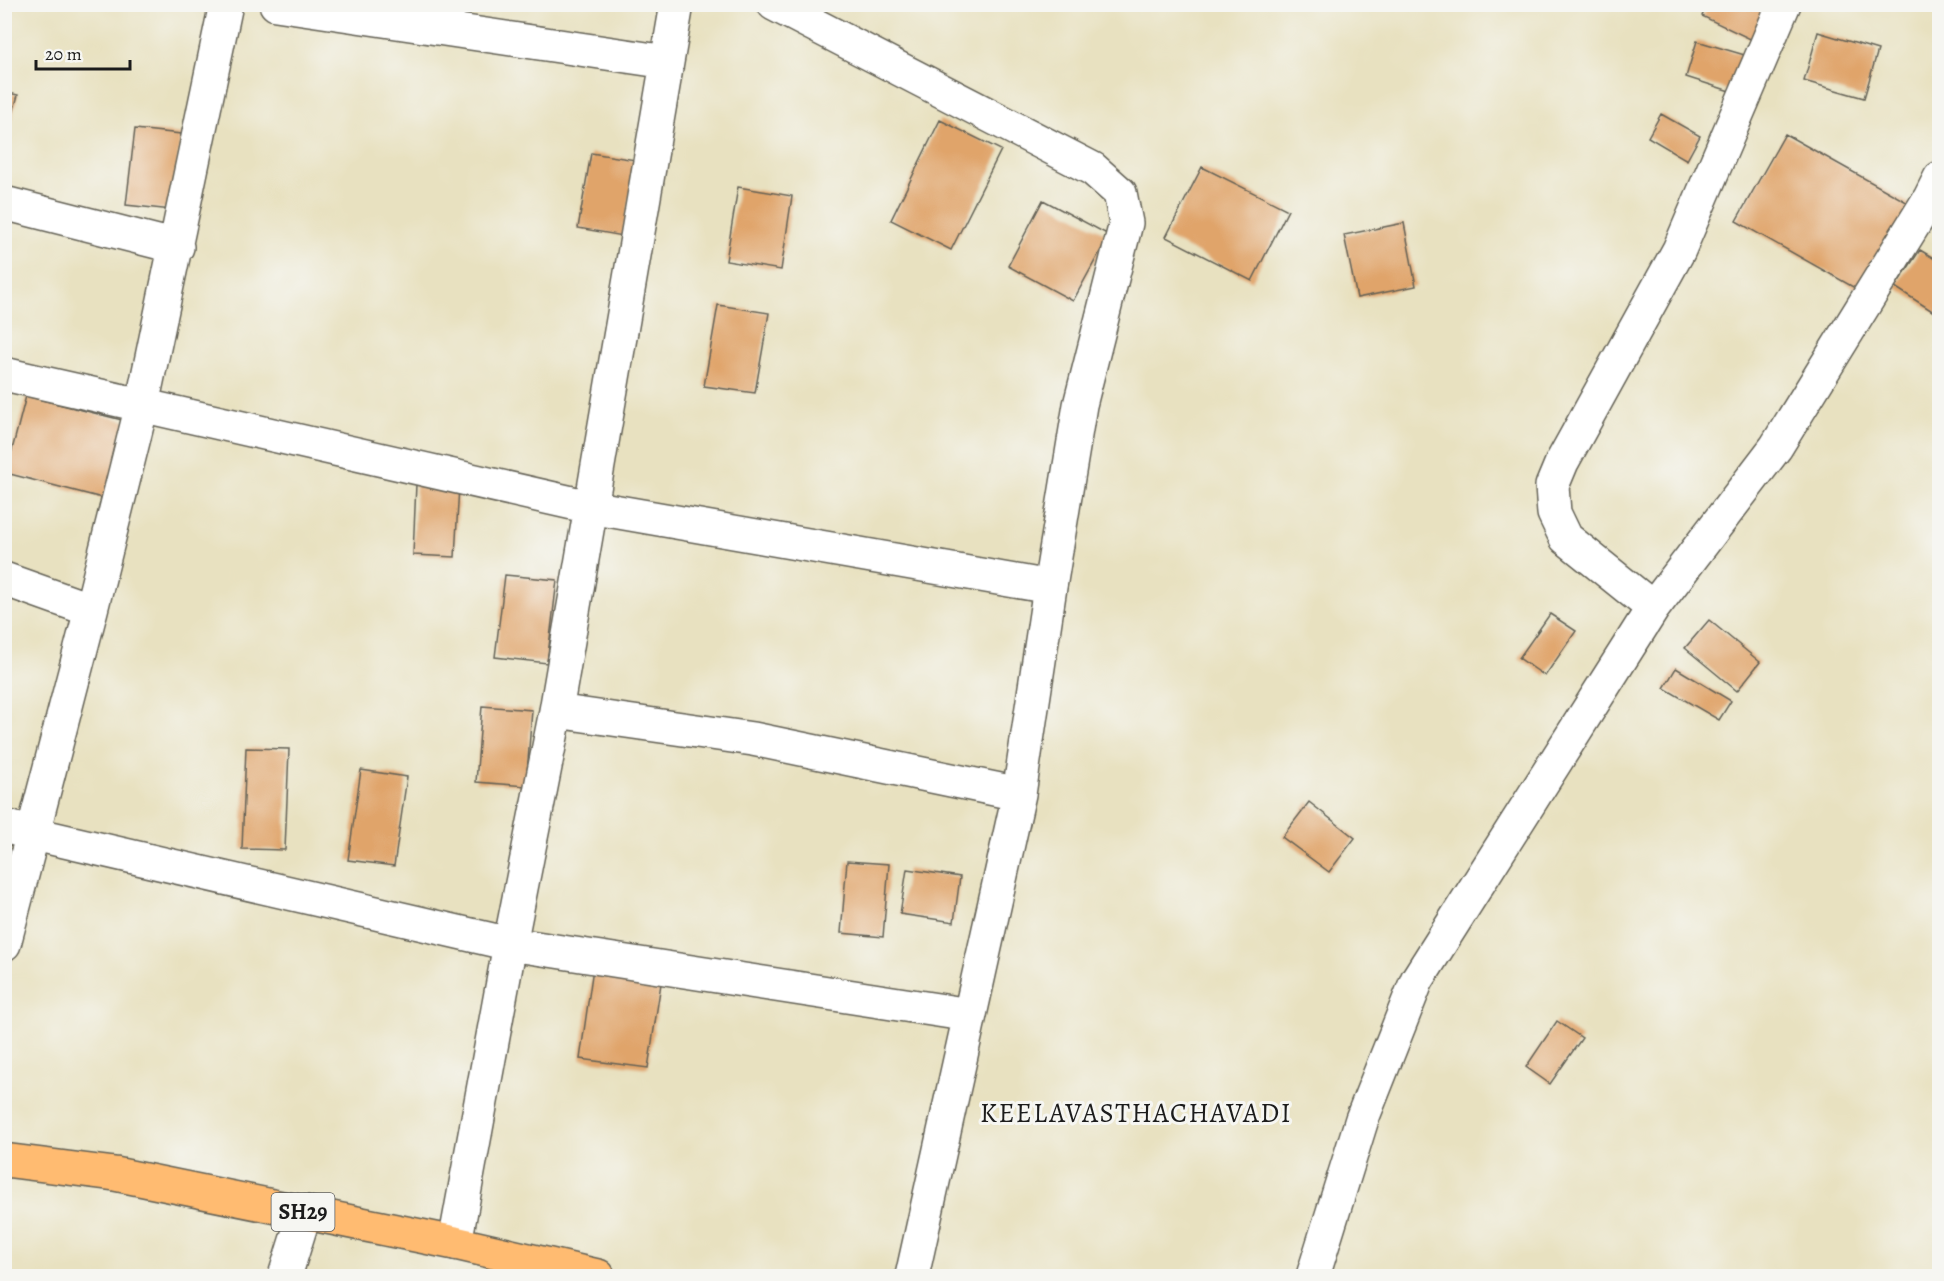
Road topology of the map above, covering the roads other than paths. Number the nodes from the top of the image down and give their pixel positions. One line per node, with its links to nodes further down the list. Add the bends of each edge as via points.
1 (226, 4): 9 (street)
2 (276, 4): 6 (street)
3 (676, 4): 6 (street)
4 (774, 4): 14 (street, via 1093,169 1119,193 1126,223 1080,405)
5 (1784, 4): 15 (street, via 1679,250 1552,486 1554,513 1566,538)
6 (667, 62): 12 (street)
7 (1940, 178): 15 (street, via 1776,447)
8 (4, 203): 9 (street)
9 (177, 247): 11 (street)
10 (4, 374): 11 (street)
11 (142, 405): 12 (street); 16 (street)
12 (590, 507): 14 (street); 17 (street)
13 (4, 579): 16 (street)
14 (1050, 587): 18 (street)
15 (1653, 608): 29 (street, via 1417,980 1362,1119)
16 (91, 610): 19 (street)
17 (556, 711): 18 (street, via 753,739); 21 (street)
18 (1019, 794): 22 (street)
19 (19, 830): 20 (street); 21 (street)
20 (4, 944)
21 (510, 944): 22 (street); 25 (street)
22 (970, 1015): 28 (street)
23 (4, 1160): 24 (main road, SH29, via 115,1174)
24 (305, 1212): 25 (main road, SH29); 26 (street)
25 (455, 1243): 27 (main road, SH29)
26 (285, 1276)
27 (598, 1276)
28 (912, 1276)
29 (1313, 1276)

